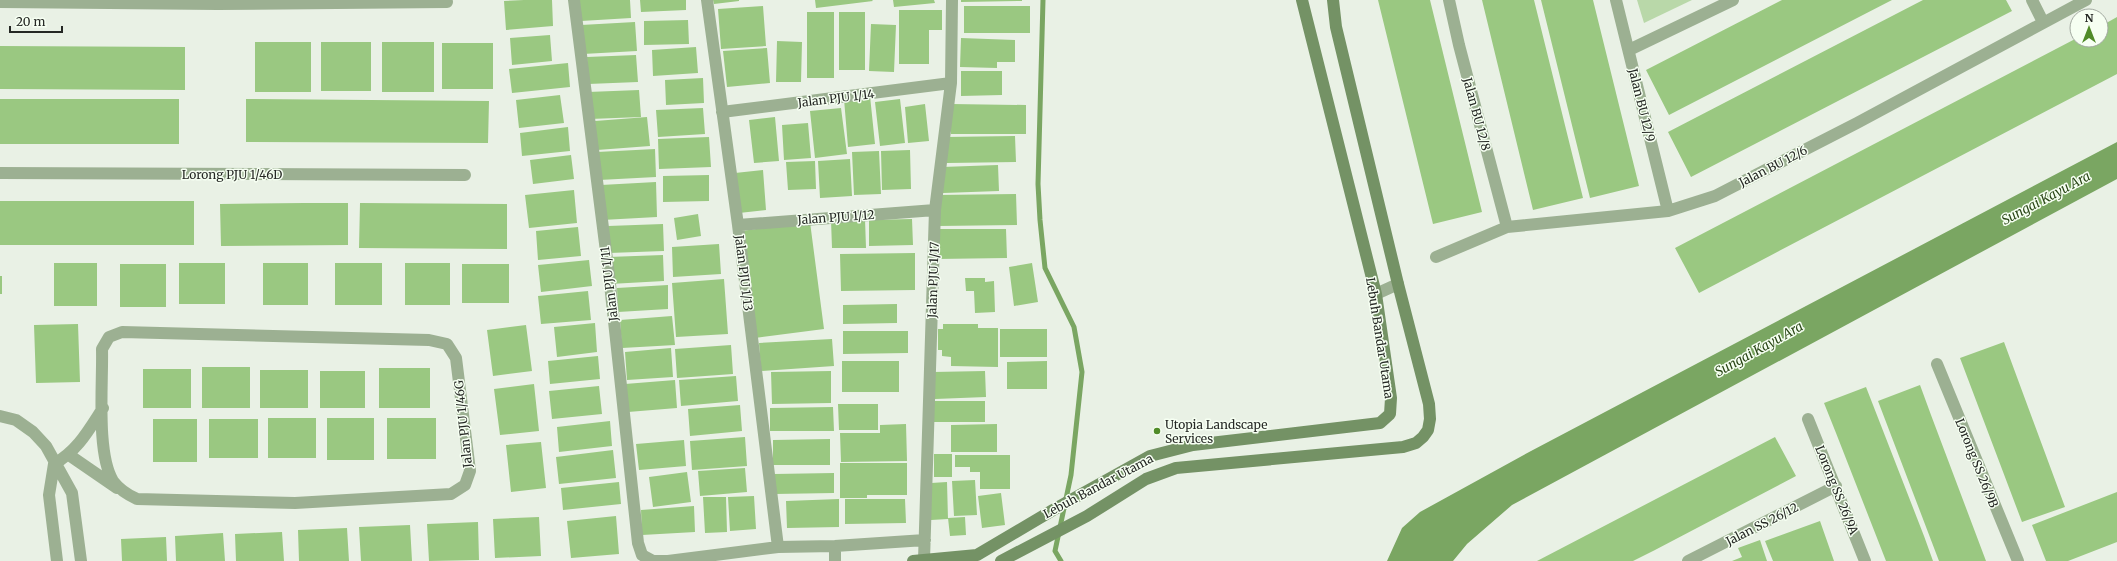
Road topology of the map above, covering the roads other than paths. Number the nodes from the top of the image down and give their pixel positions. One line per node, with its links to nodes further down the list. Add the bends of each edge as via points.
1 (574, 0): 44 (street, Jalan PJU 1/11, via 609,275 638,543 642,555)
2 (707, 0): 16 (street, Jalan PJU 1/13)
3 (952, 0): 15 (street, Jalan PJU 1/17)
4 (1302, 0): 25 (main road, Lebuh Bandar Utama)
5 (1333, 0): 24 (main road, Lebuh Bandar Utama, via 1336,27)
6 (1450, 0): 22 (street, Jalan BU 12/8, via 1459,45)
7 (1616, 0): 14 (street, Jalan BU 12/9)
8 (1733, 0): 14 (street)
9 (2032, 0): 13 (street)
10 (2086, 0): 13 (street, Jalan BU 12/6)
11 (0, 2): 12 (street)
12 (447, 2)
13 (2043, 22): 20 (street, Jalan BU 12/6, via 1857,123 1715,196)
14 (1629, 50): 20 (street, Jalan BU 12/9)
15 (951, 83): 16 (street, Jalan PJU 1/14); 19 (street, Jalan PJU 1/17)
16 (722, 112): 21 (street, Jalan PJU 1/13)
17 (0, 173): 18 (street, Lorong PJU 1/46D)
18 (465, 175)
19 (935, 210): 21 (street, Jalan PJU 1/12); 37 (street, Jalan PJU 1/17)
20 (1668, 211): 22 (street, Jalan BU 12/6)
21 (738, 225): 39 (street, Jalan PJU 1/13)
22 (1507, 226): 23 (street, Jalan BU 12/6)
23 (1436, 257)
24 (1398, 284): 25 (street); 32 (main road, Lebuh Bandar Utama, via 1429,404 1430,419 1428,430 1423,437 1416,443 1403,447)
25 (1376, 294): 30 (main road, Lebuh Bandar Utama, via 1391,398 1390,414 1386,419 1380,423)
26 (1937, 364): 49 (street, Lorong SS 26/9B)
27 (103, 408): 31 (street, via 87,434); 35 (street, Jalan PJU 1/46G, via 103,441 110,473); 35 (street, Jalan PJU 1/46G, via 102,349 109,337 122,332 429,340 447,344 456,358 470,471 465,485 451,494 295,504 138,499)
28 (0, 416): 33 (street, via 16,420 33,432 46,446)
29 (1808, 419): 34 (street, Lorong SS 26/9A)
30 (1243, 440): 32 (main road); 36 (main road, Lebuh Bandar Utama, via 1193,445 1150,456)
31 (69, 455): 33 (street); 35 (street)
32 (1244, 461): 40 (main road, Lebuh Bandar Utama, via 1176,468 1146,479 1087,516)
33 (54, 464): 42 (street, via 48,495); 43 (street, via 72,492)
34 (1836, 486): 41 (street, Jalan SS 26/12); 48 (street, Lorong SS 26/9A)
35 (122, 490)
36 (1004, 538): 40 (main road); 46 (main road, Lebuh Bandar Utama, via 977,555)
37 (925, 540): 38 (street); 46 (street, Jalan PJU 1/17)
38 (835, 546): 39 (street); 45 (street)
39 (778, 547): 44 (street)
40 (1013, 555): 47 (main road, Lebuh Bandar Utama)
41 (1692, 560)
42 (57, 561)
43 (81, 561)
44 (653, 561)
45 (835, 561)
46 (919, 561)
47 (1001, 561)
48 (1865, 561)
49 (2018, 561)

